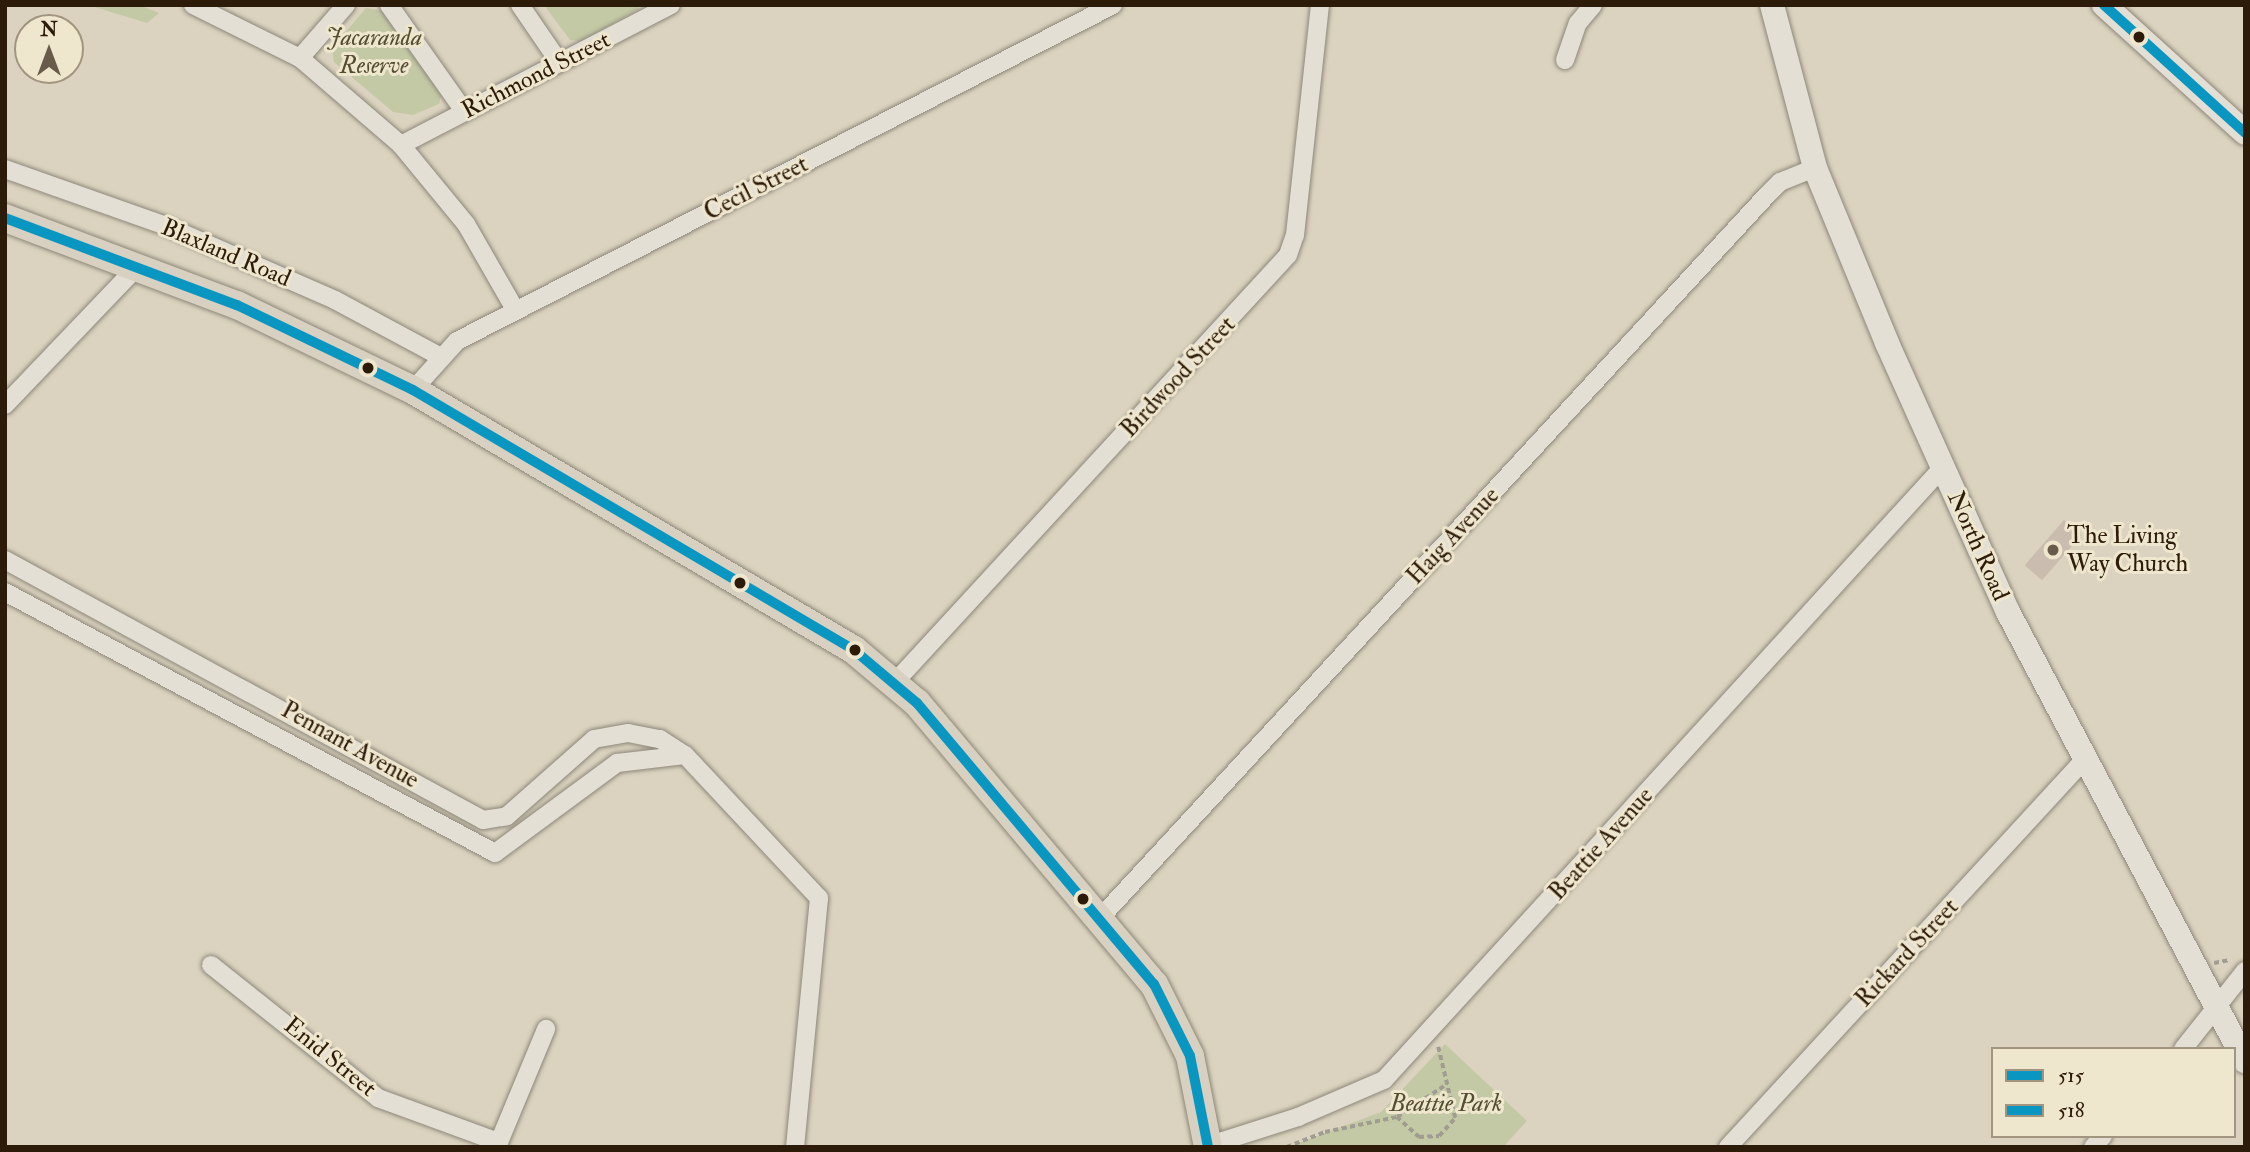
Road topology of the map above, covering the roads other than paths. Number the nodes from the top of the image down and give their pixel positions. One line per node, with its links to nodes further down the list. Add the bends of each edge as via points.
1 (193, 5): 11 (street)
2 (346, 5): 11 (street)
3 (389, 5): 14 (street)
4 (520, 5): 13 (street)
5 (671, 5): 13 (street, Richmond Street)
6 (1113, 5): 21 (street, Cecil Street)
7 (1320, 5): 28 (street, Birdwood Street, via 1295,235 1288,255)
8 (1593, 5): 12 (street, via 1578,23)
9 (1772, 5): 17 (street, North Road)
10 (2104, 5): 15 (street)
11 (300, 58): 16 (street)
12 (1565, 60)
13 (559, 62): 14 (street, Richmond Street)
14 (464, 111): 16 (street, Richmond Street)
15 (2245, 133)
16 (401, 145): 21 (street, via 466,224)
17 (1815, 168): 25 (street, North Road); 31 (street, Haig Avenue, via 1780,182 1766,196)
18 (5, 169): 22 (street, Blaxland Road, via 166,226 335,300)
19 (5, 218): 20 (main road, Blaxland Road)
20 (139, 265): 23 (main road, Blaxland Road, via 237,305); 24 (street)
21 (516, 311): 22 (street, Cecil Street)
22 (439, 356): 23 (street, Cecil Street)
23 (413, 390): 28 (main road, Blaxland Road, via 818,626)
24 (5, 405)
25 (1943, 467): 30 (street, North Road, via 2008,612); 40 (street, Beattie Avenue, via 1384,1080)
26 (5, 560): 29 (street, Pennant Avenue, via 483,820 507,816 594,738 628,733 660,739)
27 (5, 592): 29 (street, Pennant Avenue, via 495,853 617,763)
28 (895, 682): 31 (main road, Blaxland Road)
29 (685, 755): 39 (street, Pennant Avenue, via 819,898)
30 (2085, 759): 34 (street, North Road); 41 (street, Rickard Street)
31 (1101, 917): 40 (main road, Blaxland Road, via 1154,984 1179,1028)
32 (211, 965): 38 (street, Enid Street, via 378,1098)
33 (2241, 968): 34 (street)
34 (2216, 1007): 36 (street); 37 (street, North Road)
35 (546, 1029): 38 (street)
36 (2185, 1047)
37 (2245, 1062)
38 (497, 1145)
39 (796, 1147)
40 (1208, 1147)
41 (1728, 1147)

